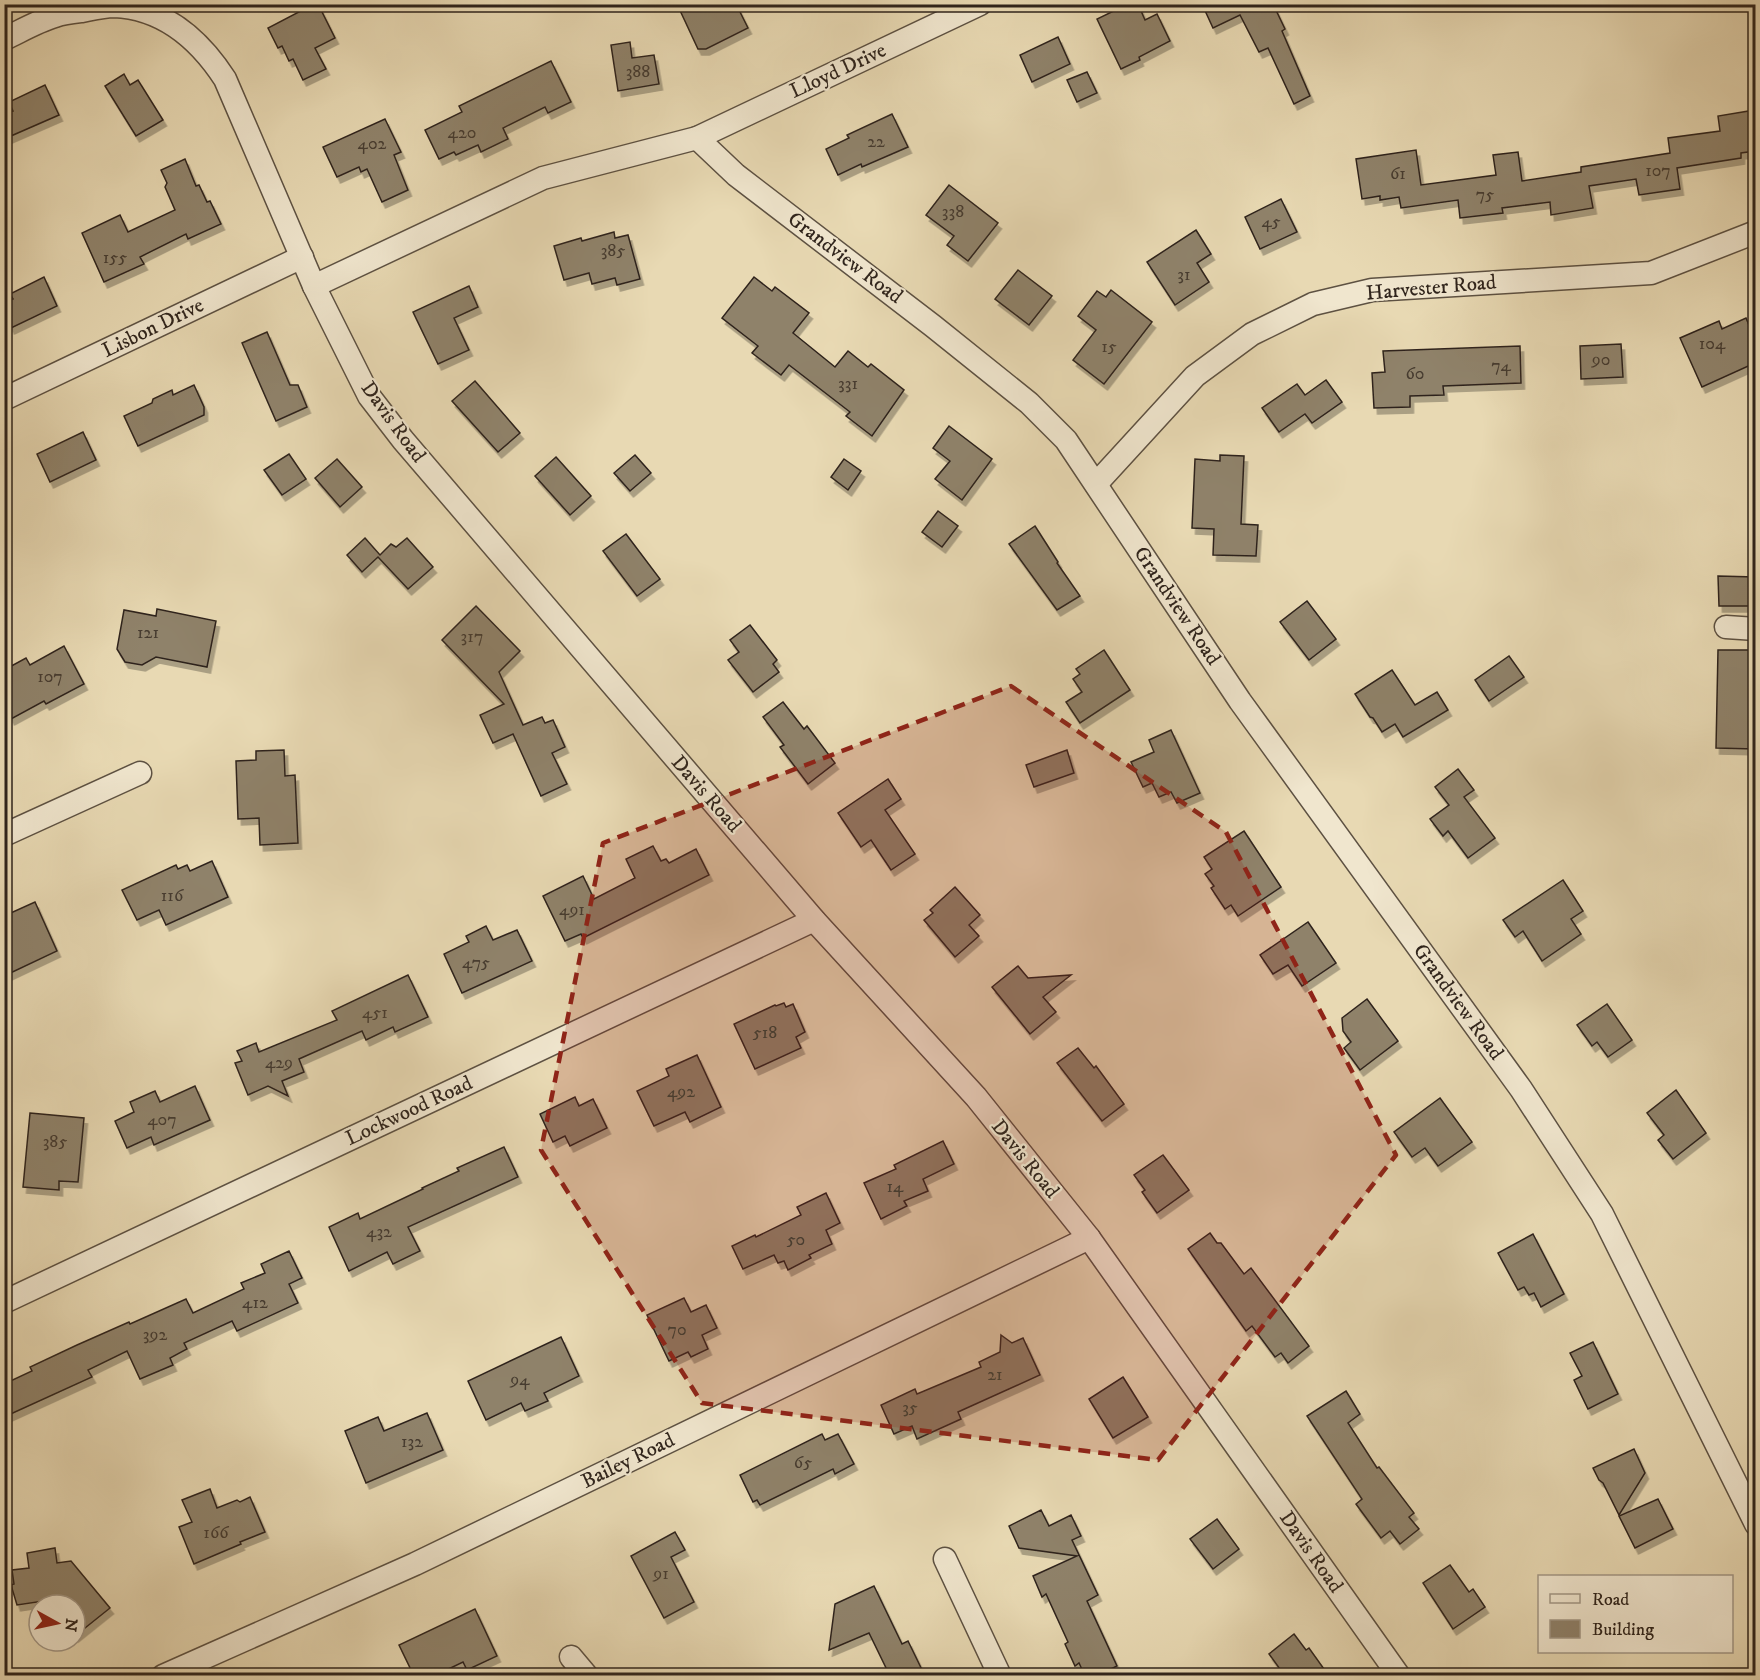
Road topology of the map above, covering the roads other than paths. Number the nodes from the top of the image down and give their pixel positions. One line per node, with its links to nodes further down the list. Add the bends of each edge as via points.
1 (980, 4): 3 (street, Lloyd Drive)
2 (4, 39): 5 (street, Davis Road, via 55,15 112,6 159,17 182,30 199,44 225,79)
3 (697, 138): 6 (street, via 543,178); 8 (street, Grandview Road, via 736,175 1029,403 1066,440)
4 (1755, 232): 8 (street, Harvester Road, via 1651,273 1372,290 1313,304 1252,334 1195,376)
5 (302, 257): 6 (street, Davis Road); 7 (street, Lisbon Drive)
6 (315, 286): 13 (street, Davis Road, via 369,396 403,440)
7 (4, 399)
8 (1096, 484): 16 (street, Grandview Road, via 1240,701 1521,1089 1602,1214)
9 (1726, 627): 10 (street)
10 (1755, 629)
11 (140, 773): 12 (street)
12 (4, 835)
13 (814, 920): 14 (street, Davis Road, via 976,1097); 15 (street, Lockwood Road)
14 (1089, 1238): 19 (street, Bailey Road, via 415,1564); 22 (street, Davis Road)
15 (4, 1302)
16 (1755, 1524)
17 (945, 1559): 21 (street)
18 (571, 1658): 20 (street)
19 (163, 1676)
20 (586, 1676)
21 (1000, 1676)
22 (1399, 1676)

